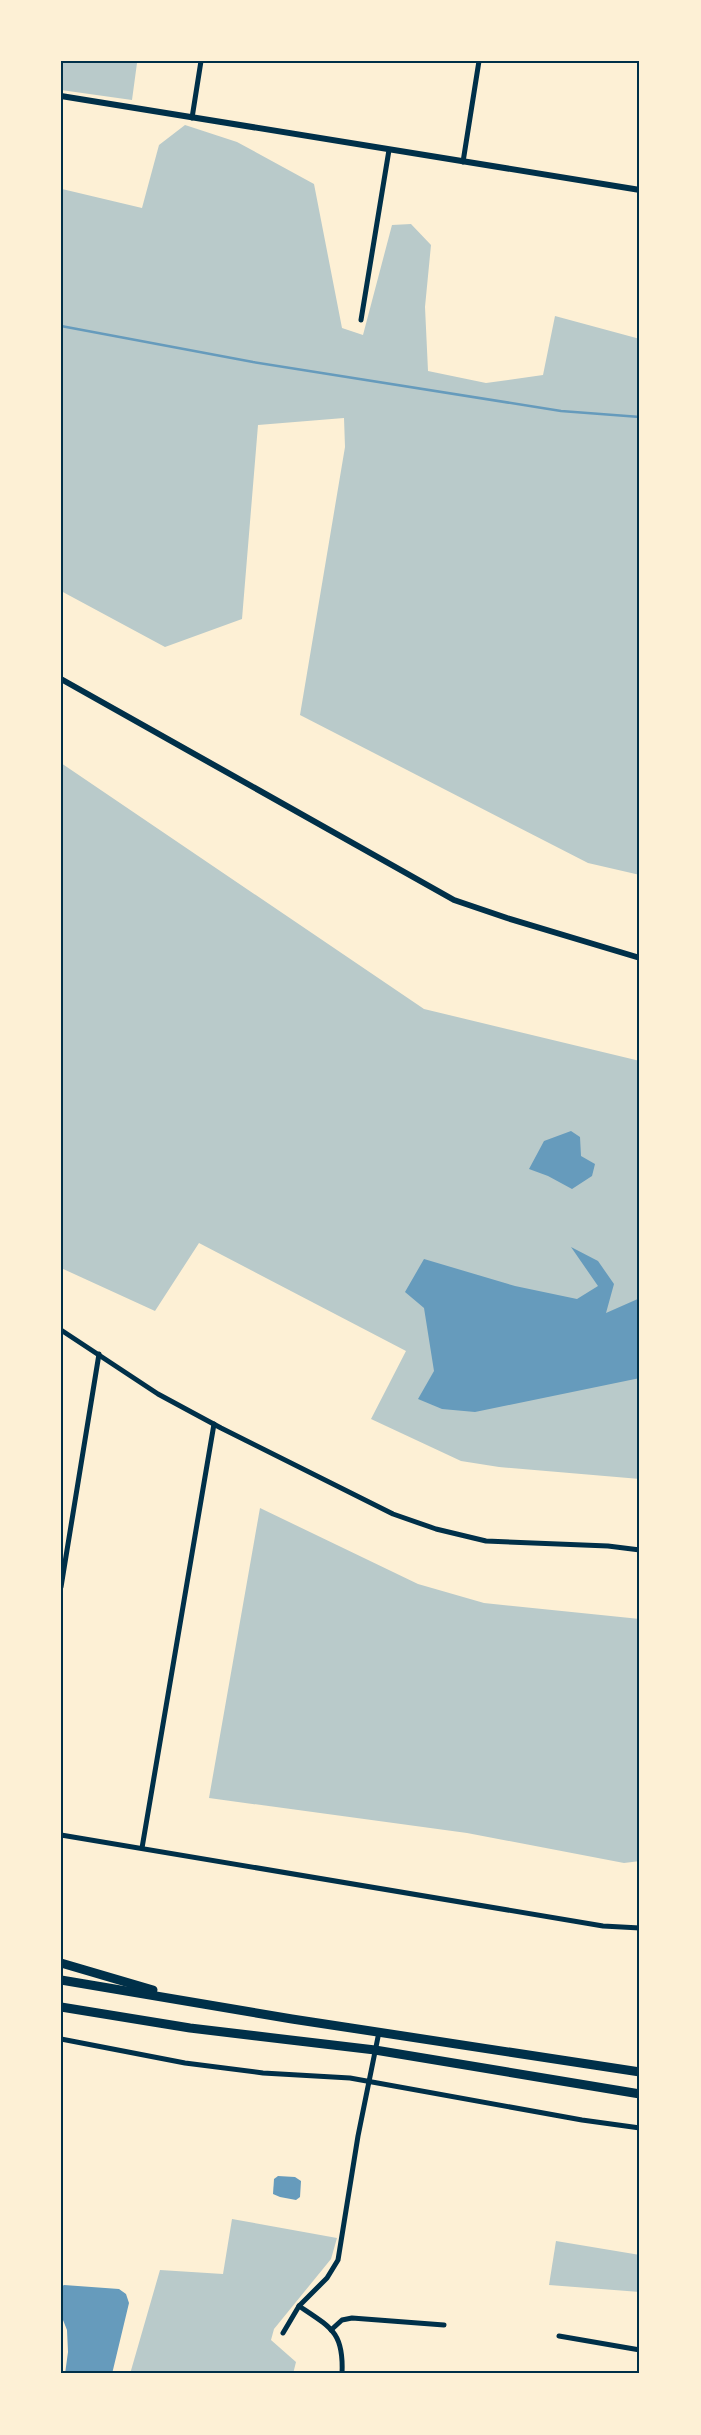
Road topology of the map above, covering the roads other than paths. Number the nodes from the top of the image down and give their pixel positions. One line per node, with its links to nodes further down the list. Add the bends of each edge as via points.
1 (201, 61): 4 (street)
2 (479, 61): 6 (street)
3 (61, 96): 4 (street)
4 (192, 118): 5 (street)
5 (389, 150): 6 (street); 8 (street)
6 (463, 162): 7 (street)
7 (640, 190)
8 (361, 320)
9 (61, 679): 10 (street, via 454,900)
10 (640, 958)
11 (61, 1330): 12 (street)
12 (99, 1354): 13 (street, via 158,1394); 15 (street)
13 (214, 1424): 14 (street, via 370,1504 436,1529 486,1541); 17 (street)
14 (640, 1550)
15 (61, 1587)
16 (61, 1835): 17 (street)
17 (142, 1848): 18 (street, via 603,1926)
18 (640, 1928)
19 (61, 1963): 21 (highway)
20 (61, 1980): 21 (highway)
21 (190, 2000): 23 (highway)
22 (61, 2007): 25 (highway, via 190,2028)
23 (379, 2032): 25 (street); 26 (highway)
24 (61, 2039): 27 (street, via 185,2063)
25 (375, 2050): 27 (street); 28 (highway)
26 (640, 2072)
27 (368, 2082): 29 (street); 30 (street, via 338,2260 327,2278)
28 (640, 2094)
29 (640, 2128)
30 (300, 2306): 32 (street); 33 (street)
31 (444, 2325): 32 (street, via 352,2318 342,2320)
32 (331, 2330): 36 (street, via 342,2346)
33 (283, 2333)
34 (559, 2336): 35 (street)
35 (640, 2350)
36 (342, 2374)

